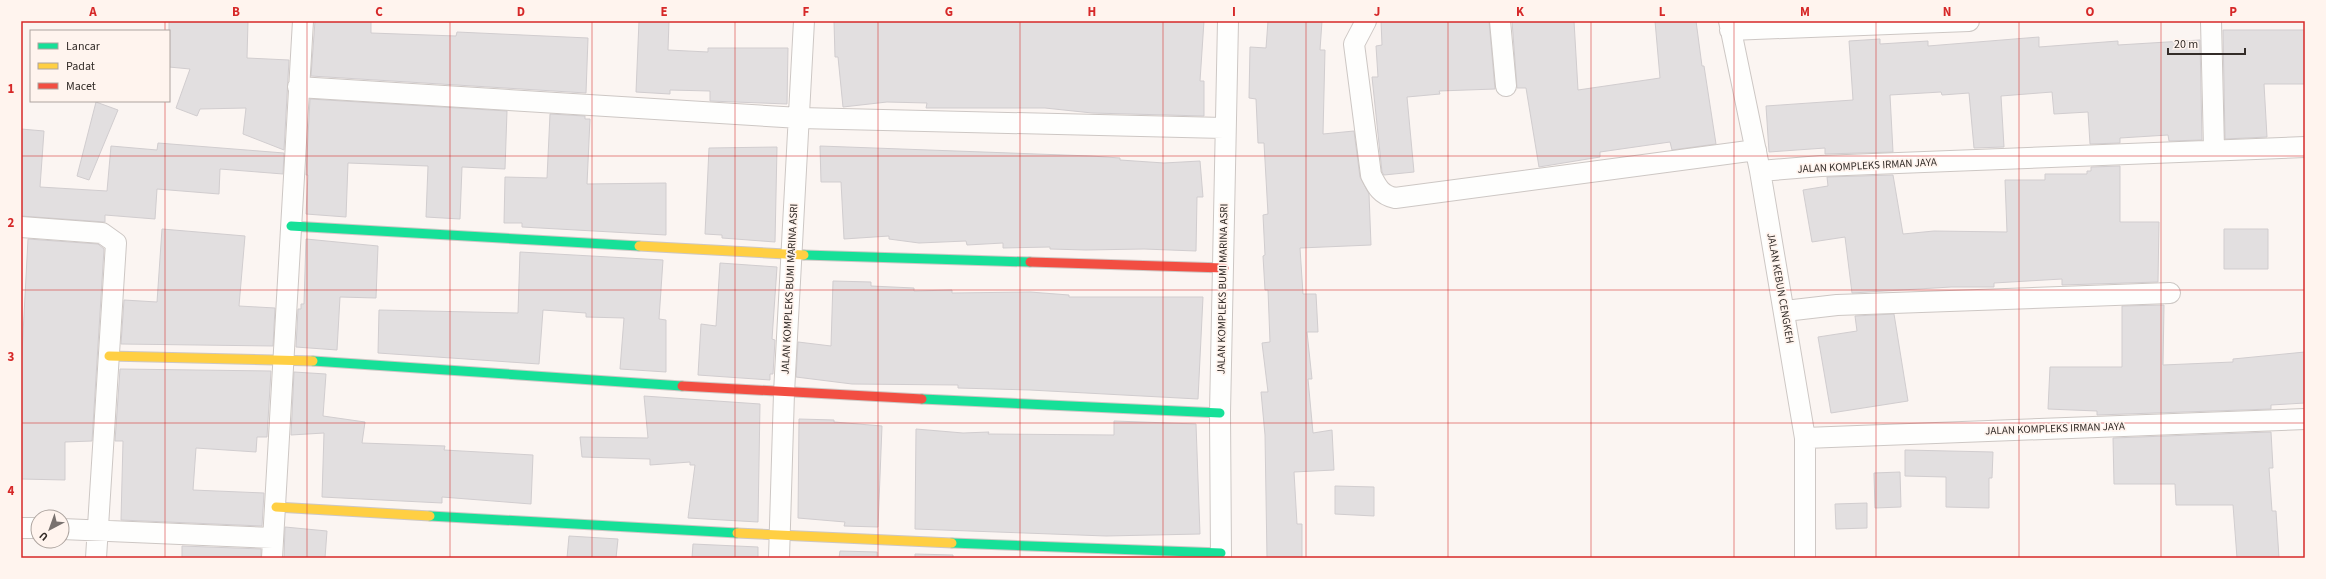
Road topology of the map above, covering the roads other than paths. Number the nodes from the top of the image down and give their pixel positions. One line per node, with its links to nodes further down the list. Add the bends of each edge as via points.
1 (303, 21): 10 (street)
2 (804, 21): 11 (street, JALAN KOMPLEKS BUMI MARINA ASRI)
3 (1228, 21): 12 (street, JALAN KOMPLEKS BUMI MARINA ASRI)
4 (1366, 21): 15 (street, via 1354,44 1370,175 1378,189 1386,196 1395,198)
5 (1500, 21): 9 (street)
6 (1969, 21): 8 (street)
7 (2211, 21): 14 (street)
8 (1730, 25): 15 (street, JALAN KEBUN CENGKEH)
9 (1506, 86)
10 (298, 87): 11 (street); 17 (street)
11 (800, 118): 12 (street); 19 (street, JALAN KOMPLEKS BUMI MARINA ASRI)
12 (1224, 128): 20 (street, JALAN KOMPLEKS BUMI MARINA ASRI)
13 (2305, 147): 14 (street, JALAN KOMPLEKS IRMAN JAYA)
14 (2214, 149): 16 (street, JALAN KOMPLEKS IRMAN JAYA, via 1821,166)
15 (1756, 150): 16 (street, JALAN KEBUN CENGKEH)
16 (1760, 171): 22 (street, JALAN KEBUN CENGKEH)
17 (291, 226): 19 (street); 24 (street)
18 (21, 227): 23 (street, via 102,233 116,243)
19 (791, 255): 20 (street); 25 (street, JALAN KOMPLEKS BUMI MARINA ASRI)
20 (1224, 268): 26 (street, JALAN KOMPLEKS BUMI MARINA ASRI)
21 (2170, 293): 22 (street, via 1837,305)
22 (1786, 311): 28 (street, JALAN KEBUN CENGKEH)
23 (109, 356): 24 (street); 31 (street)
24 (283, 359): 25 (street); 29 (street)
25 (784, 393): 26 (street); 32 (street, JALAN KOMPLEKS BUMI MARINA ASRI)
26 (1220, 413): 34 (street, JALAN KOMPLEKS BUMI MARINA ASRI)
27 (2305, 419): 28 (street, JALAN KOMPLEKS IRMAN JAYA)
28 (1805, 438): 38 (street, JALAN KEBUN CENGKEH)
29 (276, 507): 32 (street); 33 (street)
30 (70, 529): 31 (street)
31 (98, 529): 33 (street); 35 (street)
32 (780, 536): 34 (street); 37 (street, JALAN KOMPLEKS BUMI MARINA ASRI)
33 (273, 538): 36 (street)
34 (1221, 556)
35 (96, 558)
36 (272, 558)
37 (779, 558)
38 (1805, 558)

